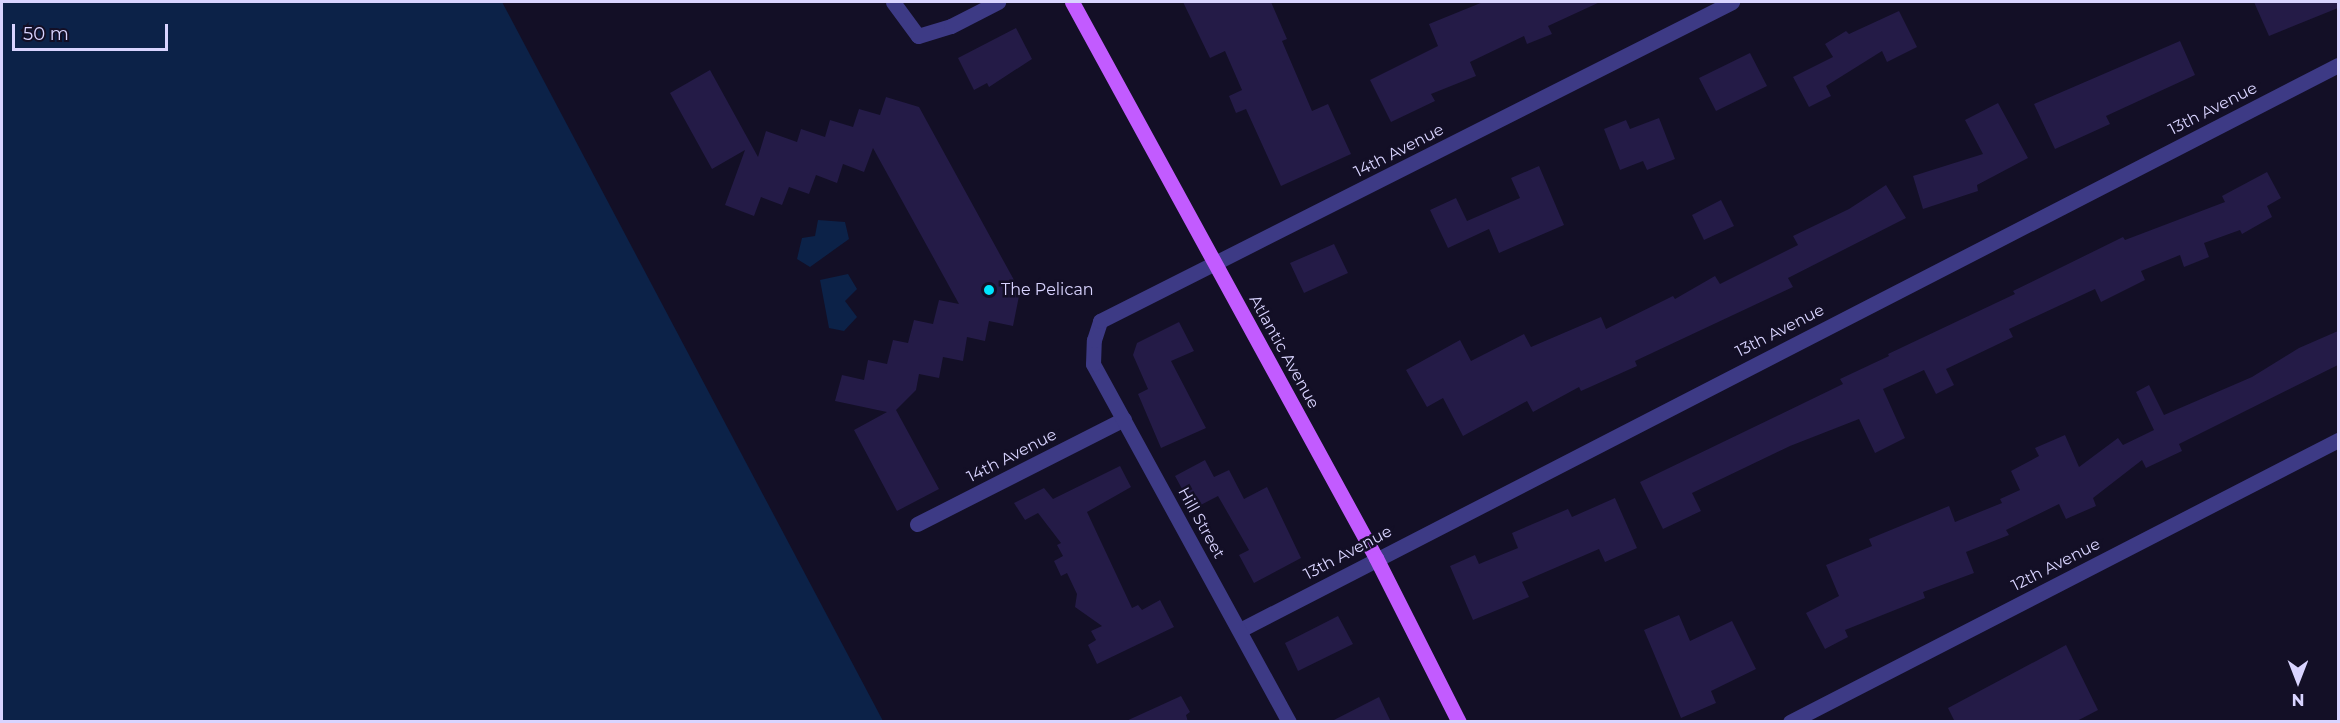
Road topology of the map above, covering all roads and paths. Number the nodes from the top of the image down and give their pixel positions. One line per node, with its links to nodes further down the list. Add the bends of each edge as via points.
1 (893, 2): 2 (street, via 918,36 951,26)
2 (998, 2)
3 (1072, 2): 6 (main road, Atlantic Avenue)
4 (1732, 2): 6 (street, 14th Avenue)
5 (2338, 65): 11 (street, 13th Avenue)
6 (1216, 265): 7 (street, 14th Avenue, via 1100,321); 11 (main road, Atlantic Avenue)
7 (1094, 340): 8 (street, Hill Street, via 1093,364)
8 (1124, 419): 10 (street, 14th Avenue); 12 (street, Hill Street)
9 (2338, 440): 15 (street, 12th Avenue)
10 (917, 525)
11 (1376, 558): 12 (street, 13th Avenue); 14 (main road, Atlantic Avenue)
12 (1239, 630): 13 (street, Hill Street)
13 (1288, 722)
14 (1460, 722)
15 (1790, 722)

